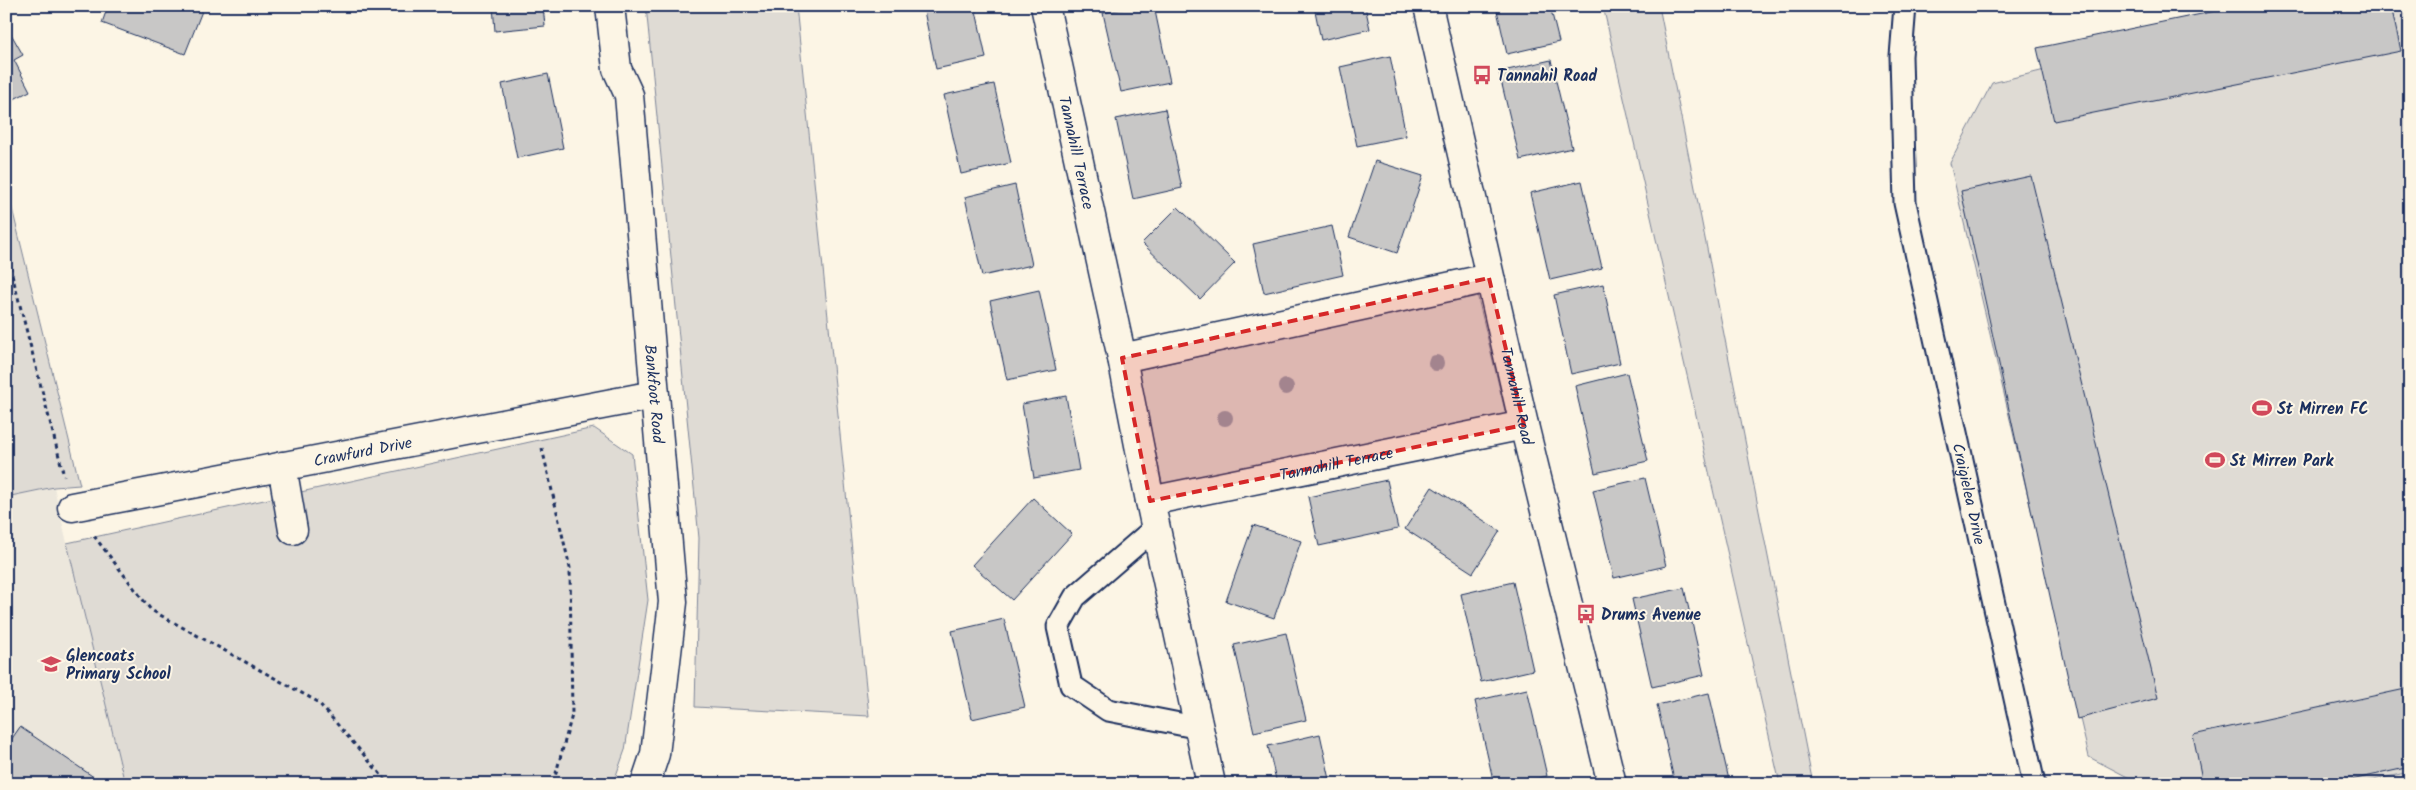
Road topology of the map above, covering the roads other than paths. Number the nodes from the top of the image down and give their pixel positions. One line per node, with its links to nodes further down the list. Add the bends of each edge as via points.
1 (610, 6): 7 (street, Bankfoot Road, via 617,69 629,95)
2 (1045, 6): 6 (street, Tannahill Terrace)
3 (1428, 6): 5 (street, Tannahill Road)
4 (1905, 6): 17 (lane, Craigielea Drive, via 1901,56 1905,203)
5 (1489, 278): 6 (street); 8 (street, Tannahill Road)
6 (1122, 358): 11 (street, Tannahill Terrace)
7 (654, 396): 9 (street, Crawfurd Drive); 14 (street, Bankfoot Road, via 673,602 655,754)
8 (1524, 425): 11 (street, Tannahill Terrace); 16 (street, Tannahill Road)
9 (282, 466): 10 (street, Crawfurd Drive); 12 (street)
10 (72, 507)
11 (1153, 514): 13 (street, Tannahill Terrace); 13 (lane, Tannahill Terrace, via 1075,597 1058,627 1071,686 1108,710)
12 (293, 530)
13 (1200, 728): 15 (street, Tannahill Terrace)
14 (645, 784)
15 (1211, 784)
16 (1612, 784)
17 (2034, 784)

